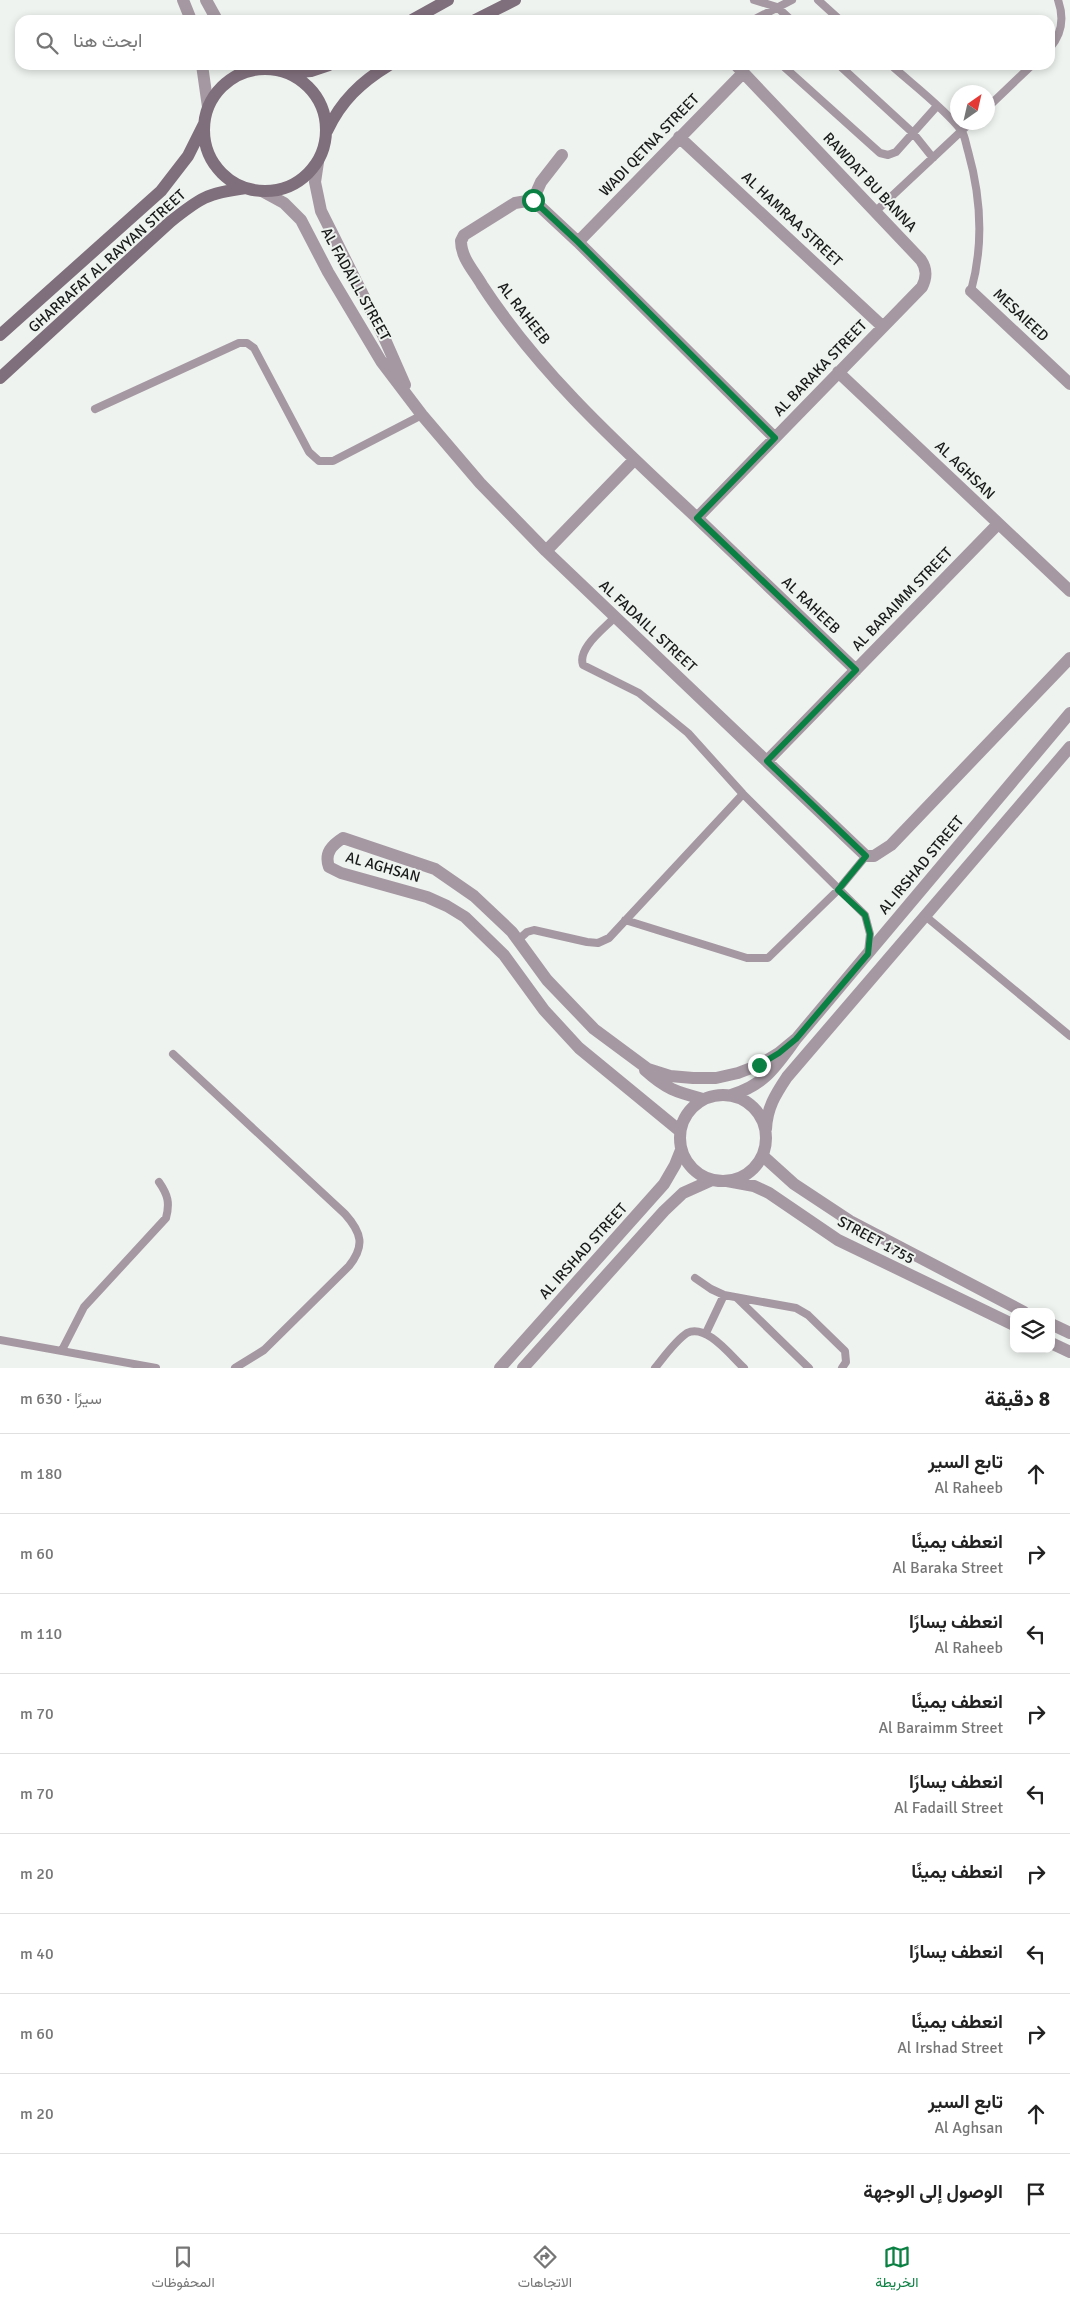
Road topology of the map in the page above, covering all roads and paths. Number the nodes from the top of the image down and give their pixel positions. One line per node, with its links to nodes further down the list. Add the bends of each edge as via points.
1 (183, 0): 10 (street)
2 (206, 0): 11 (street)
3 (448, 0): 12 (main road)
4 (515, 0): 13 (main road)
5 (754, 0): 9 (lane)
6 (792, 0): 9 (lane)
7 (818, 0): 16 (lane)
8 (1058, 0): 17 (lane, via 1062,16 1060,32)
9 (777, 6): 14 (lane); 15 (lane)
10 (189, 15)
11 (214, 15)
12 (421, 15)
13 (485, 15)
14 (762, 15)
15 (786, 15)
16 (834, 15)
17 (1055, 40)
18 (203, 70): 32 (street)
19 (254, 70): 32 (main road, via 238,75 220,88)
20 (278, 70): 29 (main road)
21 (314, 70): 29 (main road)
22 (381, 70): 36 (main road, via 364,81 339,108)
23 (739, 70): 37 (street, WADI QETNA STREET)
24 (741, 70): 44 (street, RAWDAT BU BANNA)
25 (788, 70): 35 (lane, via 880,154 896,152)
26 (845, 70): 35 (lane)
27 (897, 70): 31 (lane)
28 (1027, 70): 30 (lane)
29 (288, 73): 36 (main road, via 314,93 324,112)
30 (995, 100)
31 (937, 106): 34 (lane); 35 (lane)
32 (208, 107): 33 (main road)
33 (204, 124): 41 (main road, via 206,148 217,168); 48 (main road, GHARRAFAT AL RAYYAN STREET, via 188,156 161,190)
34 (962, 131): 39 (lane); 46 (lane, via 976,182 979,222 980,240)
35 (913, 133): 39 (lane)
36 (326, 134): 40 (main road)
37 (679, 137): 45 (street, WADI QETNA STREET); 47 (street, AL HAMRAA STREET)
38 (562, 155): 43 (street, via 541,182)
39 (933, 158): 44 (lane)
40 (318, 162): 42 (main road, via 294,184); 52 (street, AL FADAILL STREET, via 315,182 321,211 383,335)
41 (246, 188): 42 (main road); 50 (main road, GHARRAFAT AL RAYYAN STREET, via 218,192 192,204)
42 (262, 191): 52 (street, AL FADAILL STREET, via 302,220 370,344)
43 (533, 200): 45 (street); 56 (street, AL RAHEEB, via 515,203 472,228 461,241 461,249 492,300 524,342)
44 (876, 211): 47 (street, RAWDAT BU BANNA, via 921,260 926,273 922,287)
45 (578, 242): 55 (street)
46 (971, 291): 51 (street, MESAIEED)
47 (882, 326): 49 (street, AL BARAKA STREET)
48 (0, 335)
49 (838, 372): 55 (street, AL BARAKA STREET); 58 (street, AL AGHSAN)
50 (0, 378)
51 (1070, 384)
52 (413, 404): 54 (street, AL FADAILL STREET)
53 (95, 409): 54 (lane, via 239,343 247,343 254,348 310,452 319,461 332,460)
54 (422, 415): 59 (street, AL FADAILL STREET, via 480,483)
55 (775, 438): 57 (street, AL BARAKA STREET)
56 (634, 460): 57 (street, AL RAHEEB); 59 (street)
57 (697, 518): 63 (street, AL RAHEEB)
58 (998, 524): 60 (street, AL AGHSAN); 63 (street, AL BARAIMM STREET)
59 (546, 551): 61 (street, AL FADAILL STREET)
60 (1070, 591)
61 (615, 617): 66 (street, AL FADAILL STREET); 67 (lane, via 586,648 582,655 583,665 639,693 688,733)
62 (1070, 658): 68 (street, via 891,845)
63 (856, 670): 66 (street, AL BARAIMM STREET)
64 (1070, 713): 73 (street, AL IRSHAD STREET)
65 (1070, 747): 70 (street)
66 (767, 761): 68 (street, AL FADAILL STREET)
67 (744, 794): 69 (lane); 71 (lane)
68 (870, 856): 69 (lane)
69 (838, 890): 71 (lane, via 768,958 747,958); 73 (lane, via 865,915 870,934)
70 (924, 915): 74 (lane); 80 (street, via 787,1077 771,1102)
71 (625, 920): 72 (lane, via 609,938 598,943 534,930)
72 (518, 940): 77 (street, AL AGHSAN, via 547,980 594,1028); 81 (street, AL AGHSAN, via 474,896 435,869 343,838 332,845 328,854 329,867 427,897 465,917 504,956 544,1010 579,1048)
73 (868, 954): 75 (street, AL IRSHAD STREET)
74 (1070, 1036)
75 (796, 1039): 77 (street, AL AGHSAN, via 759,1065 716,1078 670,1076 648,1069); 78 (street, AL IRSHAD STREET, via 761,1082)
76 (173, 1054): 100 (lane, via 346,1214 356,1226 360,1240 358,1255 348,1266 264,1350)
77 (630, 1056): 79 (street, AL AGHSAN, via 662,1085)
78 (731, 1095): 79 (street); 80 (street, via 754,1107)
79 (703, 1099): 81 (street, via 689,1110)
80 (766, 1129): 83 (street)
81 (680, 1131): 82 (street)
82 (681, 1150): 84 (street, via 693,1168); 101 (street, AL IRSHAD STREET, via 664,1184)
83 (763, 1156): 85 (street, via 752,1170); 90 (street, STREET 1755, via 794,1184 850,1221)
84 (712, 1180): 85 (street); 102 (street, via 683,1193 664,1211)
85 (727, 1181): 91 (street, STREET 1755, via 754,1186 769,1193 838,1240)
86 (159, 1182): 97 (lane, via 167,1193 169,1206 166,1218 90,1299 75,1321)
87 (695, 1278): 88 (lane)
88 (724, 1295): 89 (lane); 93 (lane)
89 (736, 1298): 105 (lane); 106 (lane, via 802,1311 845,1352 846,1362)
90 (1016, 1308)
91 (1010, 1323)
92 (1055, 1326): 94 (street)
93 (706, 1333): 103 (lane, via 688,1333); 104 (lane)
94 (1070, 1333)
95 (0, 1340): 97 (lane)
96 (1055, 1345): 98 (street)
97 (62, 1350): 99 (lane)
98 (1070, 1352)
99 (156, 1368)
100 (235, 1368)
101 (500, 1368)
102 (523, 1368)
103 (655, 1368)
104 (744, 1368)
105 (809, 1368)
106 (842, 1368)

